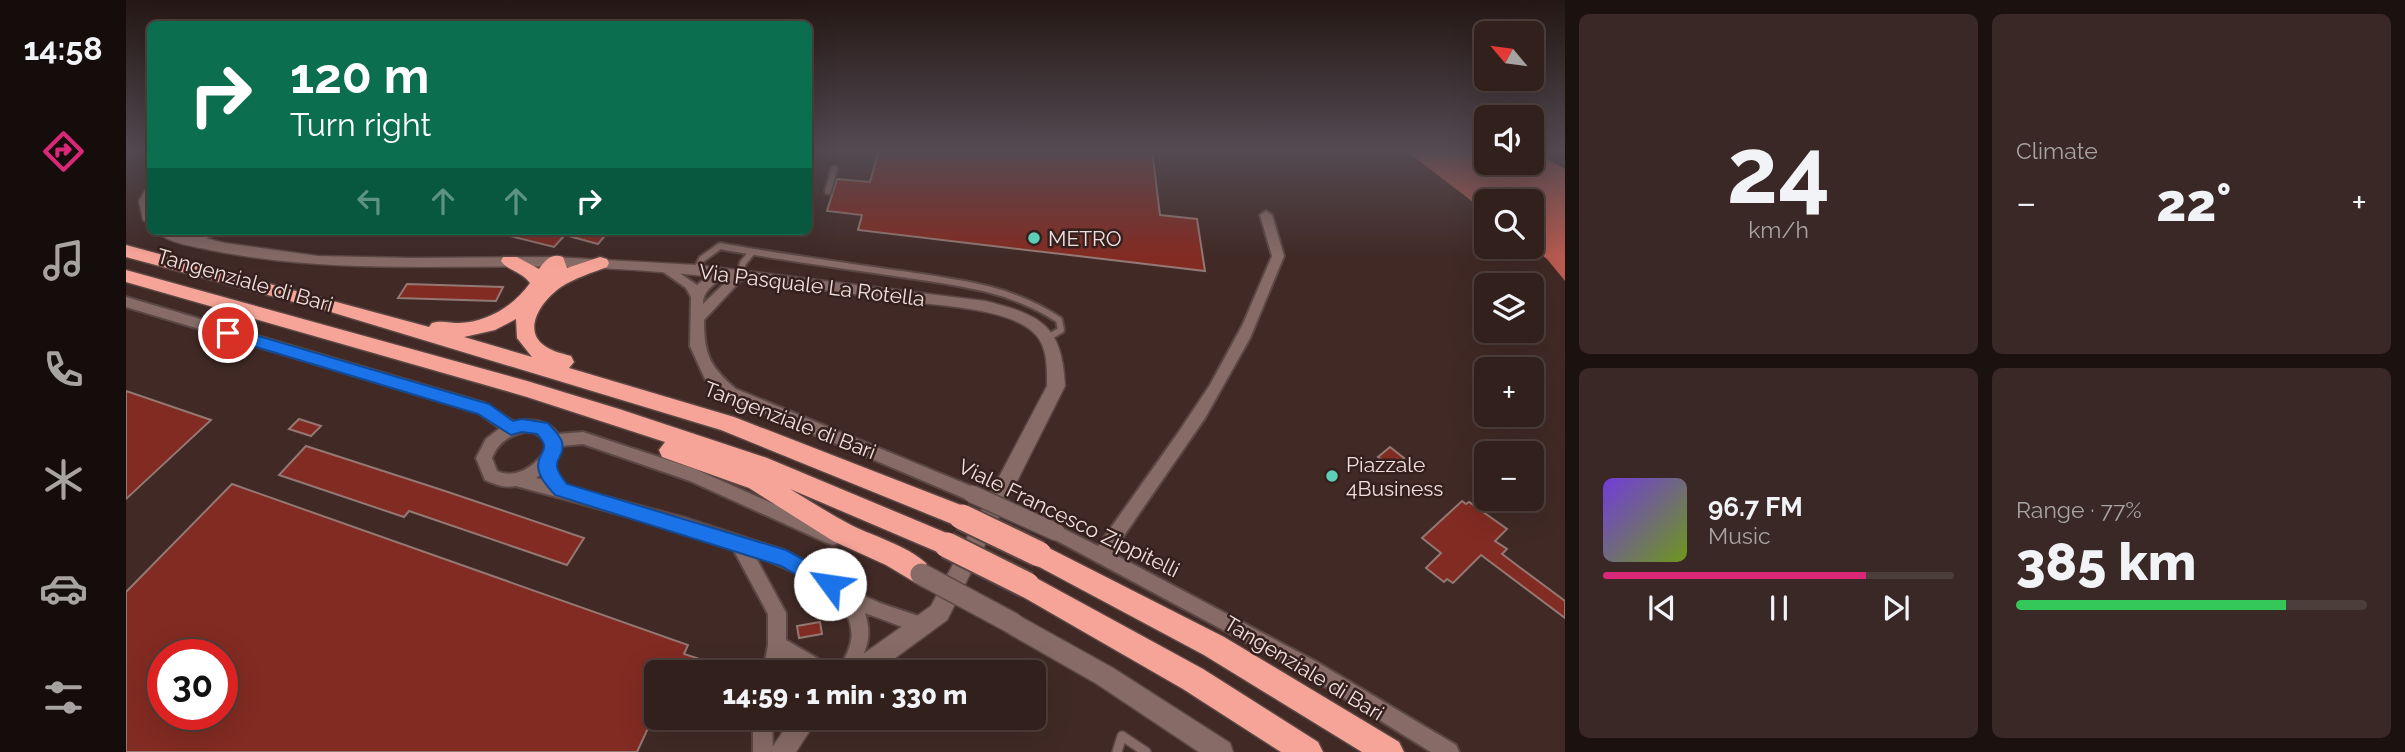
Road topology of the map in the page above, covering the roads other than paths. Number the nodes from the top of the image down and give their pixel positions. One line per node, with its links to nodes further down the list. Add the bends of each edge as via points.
1 (830, 185): 2 (lane)
2 (828, 191)
3 (1266, 215): 31 (street, via 1279,256 1248,328 1188,430)
4 (176, 235): 6 (street, Via Pasquale La Rotella)
5 (206, 235): 6 (lane)
6 (194, 241): 9 (street, Via Pasquale La Rotella, via 313,263)
7 (126, 251): 20 (highway, Tangenziale di Bari)
8 (752, 252): 13 (lane, via 720,246 702,259); 16 (lane); 22 (lane, via 996,290 1044,307 1059,320 1061,330)
9 (510, 261): 10 (street, Via Pasquale La Rotella); 17 (highway)
10 (556, 261): 11 (street, Via Pasquale La Rotella); 17 (highway, via 560,275)
11 (600, 263): 12 (street, Via Pasquale La Rotella); 17 (highway)
12 (666, 268): 13 (street, Via Pasquale La Rotella); 18 (street, via 691,285)
13 (696, 271): 14 (street, Via Pasquale La Rotella)
14 (718, 274): 16 (street, Via Pasquale La Rotella); 18 (street)
15 (126, 276): 24 (highway, Tangenziale di Bari)
16 (738, 276): 21 (street); 22 (street, Via Pasquale La Rotella, via 985,307 1030,322)
17 (546, 282): 20 (highway, via 498,321 466,330 445,330 380,312); 23 (highway, via 524,325 532,346 544,356 589,369)
18 (697, 297): 21 (street, Viale Francesco Zippitelli)
19 (126, 302): 25 (street, via 484,409)
20 (333, 306): 23 (highway, Tangenziale di Bari)
21 (697, 320): 31 (street, Viale Francesco Zippitelli, bridge, via 697,346 710,375 731,393 972,494)
22 (1049, 337): 34 (street, via 1056,357 1056,386 939,613)
23 (610, 388): 48 (highway, Tangenziale di Bari, bridge, via 726,423 962,517 1214,646)
24 (619, 418): 32 (highway, via 644,441 757,481); 47 (highway, Tangenziale di Bari, bridge, via 760,465 947,545 1194,679)
25 (511, 428): 26 (street, via 542,428); 28 (street, via 492,441 485,466 497,478)
26 (553, 441): 27 (street); 32 (street, via 583,438 695,477)
27 (547, 463): 28 (street); 29 (street, via 549,475)
28 (517, 480): 29 (street)
29 (561, 490): 30 (street)
30 (740, 545): 33 (street, via 786,558); 35 (street, via 778,613)
31 (1100, 556): 49 (street, Viale Francesco Zippitelli, via 1311,668)
32 (921, 574): 46 (street, bridge, via 1105,676)
33 (830, 584): 34 (street, via 876,610); 38 (street, via 853,605 860,625 860,643)
34 (924, 626): 39 (street)
35 (777, 645): 36 (street); 37 (street)
36 (774, 660)
37 (802, 660)
38 (852, 660)
39 (874, 660)
40 (763, 730): 42 (street)
41 (797, 730): 43 (street)
42 (763, 752)
43 (781, 752)
44 (1117, 752): 45 (lane, via 1122,737)
45 (1146, 752)
46 (1221, 752)
47 (1308, 752)
48 (1388, 752)
49 (1449, 752)

